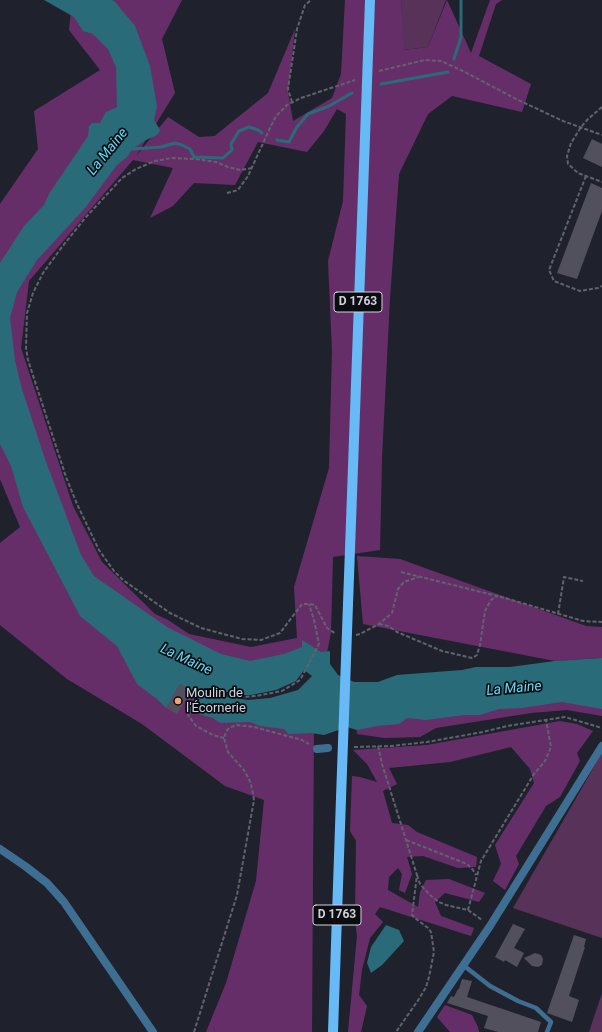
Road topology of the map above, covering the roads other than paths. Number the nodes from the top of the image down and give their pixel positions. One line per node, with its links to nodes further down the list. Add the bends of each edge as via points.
1 (370, 0): 8 (main road, D 1763, bridge)
2 (602, 746): 6 (street)
3 (328, 748): 4 (street)
4 (317, 749)
5 (0, 849): 7 (street, via 47,883 64,902)
6 (463, 965): 9 (street); 10 (lane, via 490,986 536,1008 551,1022)
7 (152, 1032)
8 (333, 1032)
9 (418, 1032)
10 (547, 1032)

